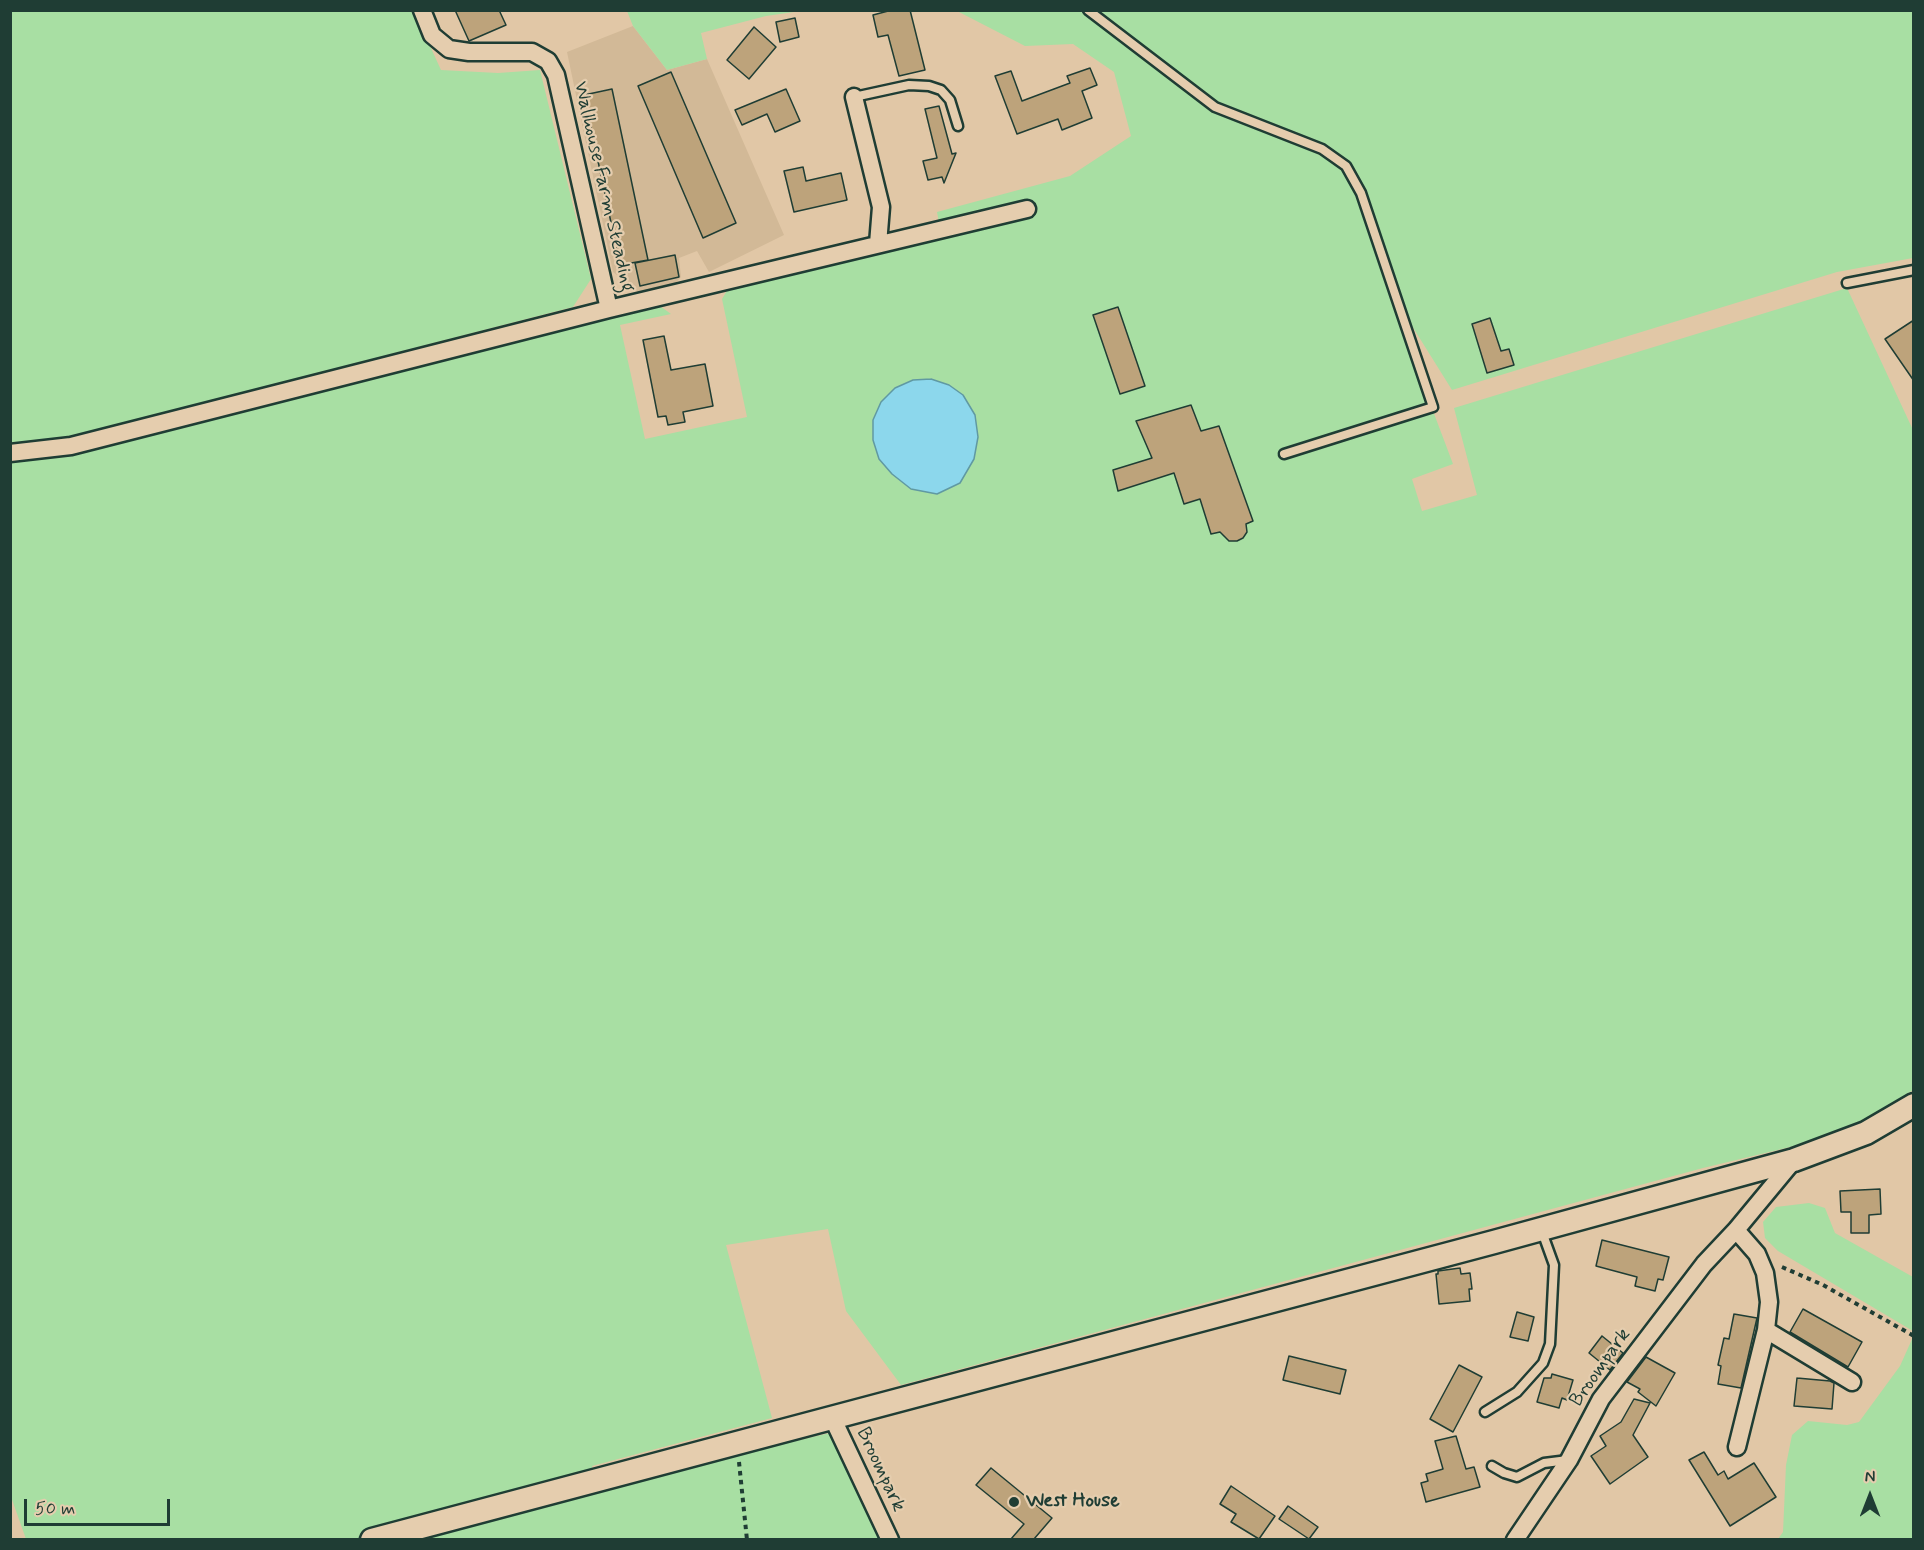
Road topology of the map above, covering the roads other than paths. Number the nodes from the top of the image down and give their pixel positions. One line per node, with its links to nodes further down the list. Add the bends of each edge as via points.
1 (422, 10): 9 (street, Wallhouse Farm Steading, via 432,35 450,49 532,52 548,61 556,75)
2 (1088, 10): 11 (lane, via 1215,107 1322,149 1346,166 1361,193 1433,407)
3 (854, 98): 4 (lane, via 909,85 929,86 950,100); 6 (street, via 881,207)
4 (958, 126)
5 (1027, 208): 6 (street)
6 (878, 244): 9 (street)
7 (1914, 270): 8 (lane)
8 (1847, 282)
9 (609, 309): 10 (street, via 70,446)
10 (10, 453)
11 (1284, 454)
12 (1914, 1105): 13 (main road, via 1866,1133)
13 (1794, 1160): 14 (main road); 15 (street, Broompark)
14 (1541, 1228): 18 (lane, via 1554,1265 1550,1344 1543,1363 1517,1392); 19 (main road)
15 (1736, 1230): 16 (street, via 1757,1254 1765,1273 1769,1302); 21 (street, Broompark, via 1704,1264 1601,1399)
16 (1766, 1330): 17 (street); 20 (street)
17 (1852, 1382)
18 (1485, 1412)
19 (832, 1418): 23 (main road); 24 (street, Broompark)
20 (1737, 1447)
21 (1569, 1460): 22 (lane, via 1544,1463 1517,1477); 25 (street, Broompark)
22 (1492, 1466)
23 (372, 1539)
24 (890, 1539)
25 (1515, 1539)

